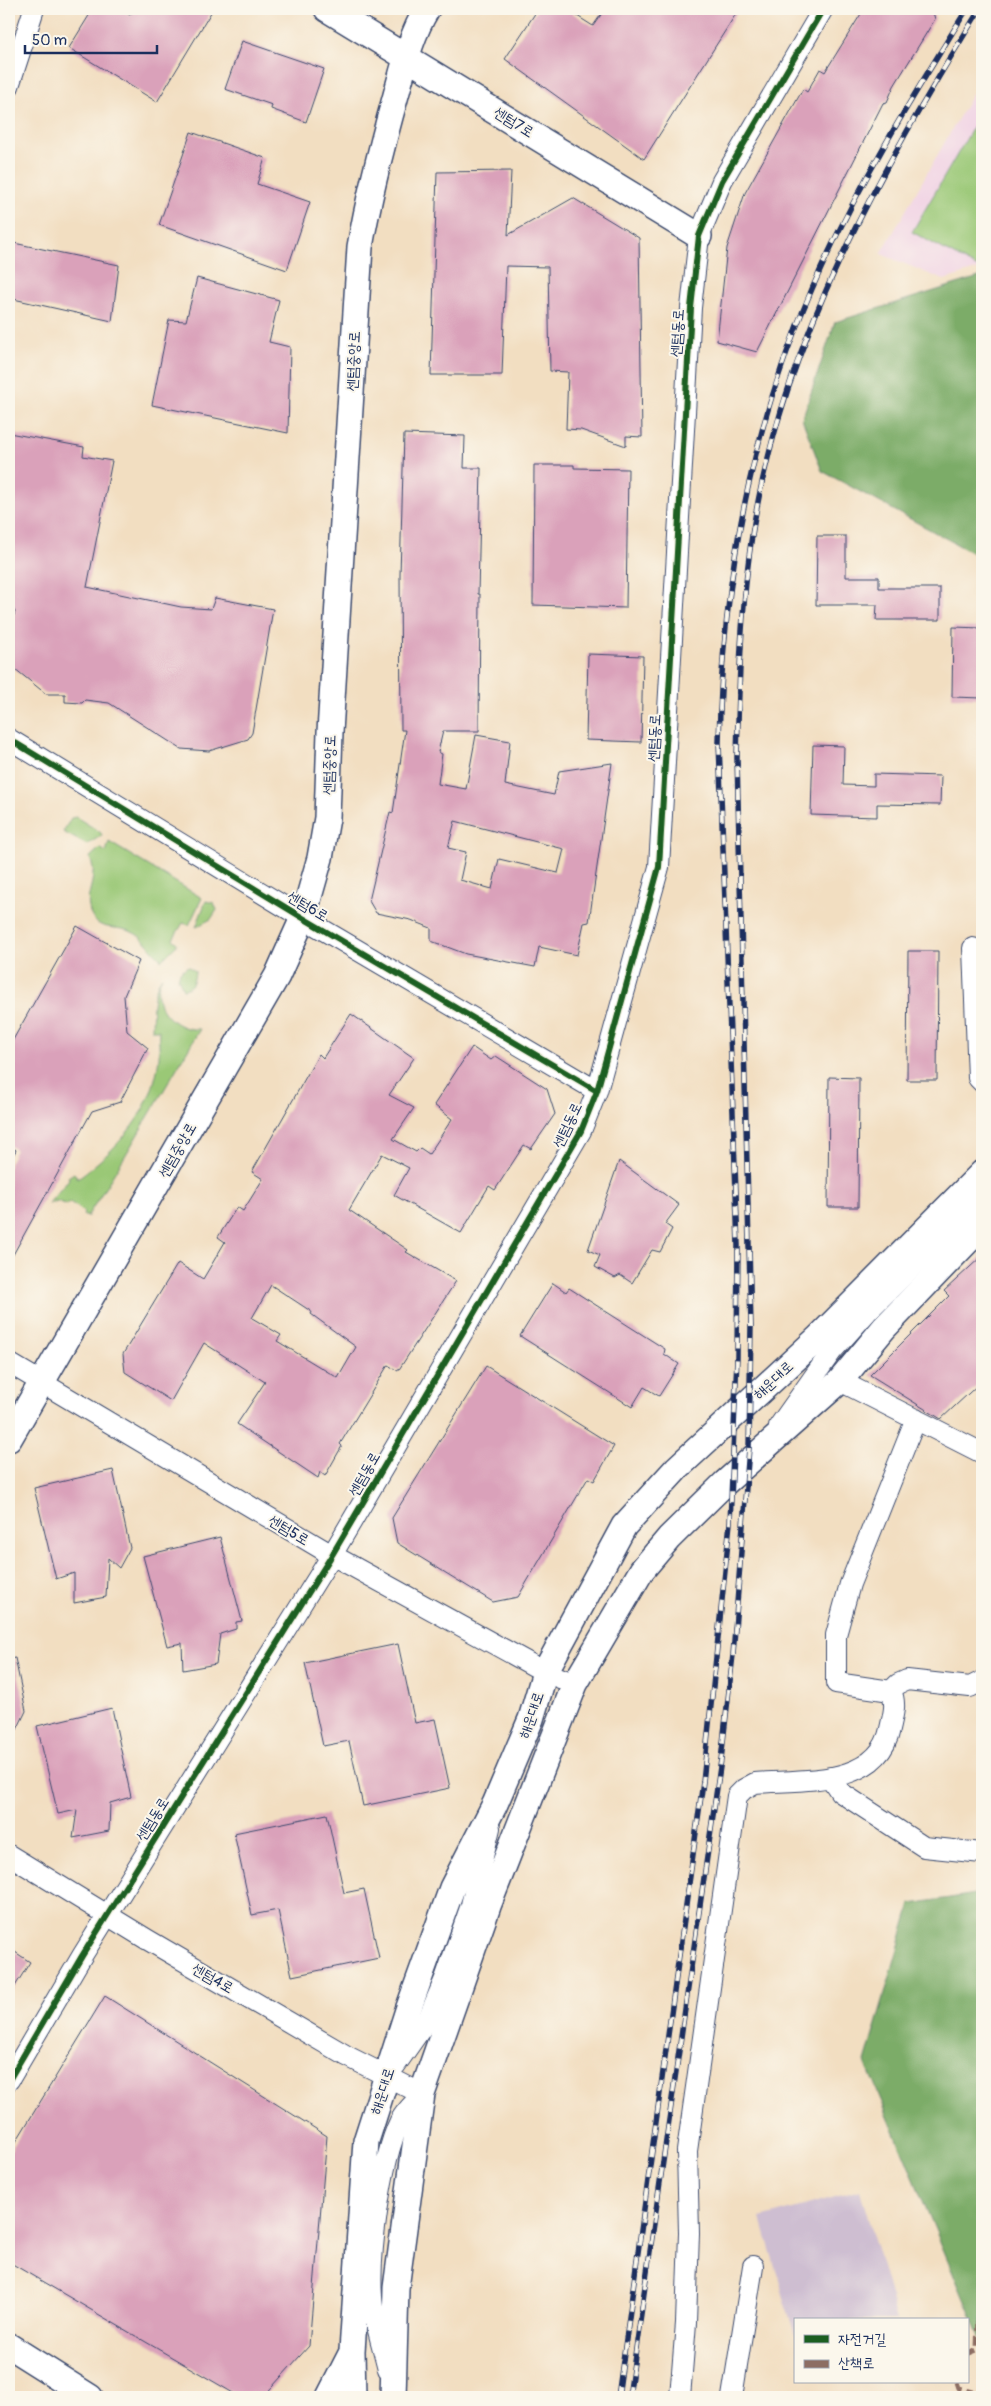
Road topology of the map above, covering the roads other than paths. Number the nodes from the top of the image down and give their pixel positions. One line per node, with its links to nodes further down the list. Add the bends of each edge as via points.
1 (34, 9): 6 (street)
2 (327, 9): 5 (main road, 센텀7로)
3 (823, 9): 7 (street, 센텀동로, via 722,181)
4 (426, 12): 5 (main road, 센텀중앙로)
5 (407, 56): 7 (main road, 센텀7로); 9 (main road, 센텀중앙로, via 372,180 360,247 327,818 320,858)
6 (9, 86)
7 (700, 236): 12 (street, 센텀동로, via 691,308 659,867)
8 (9, 739): 9 (street, 센텀6로)
9 (303, 918): 12 (street, 센텀6로); 18 (main road, 센텀중앙로, via 277,976)
10 (974, 948): 11 (street, via 978,1078)
11 (982, 1082)
12 (596, 1091): 23 (street, 센텀동로, via 581,1131)
13 (982, 1173): 24 (main road, 해운대로, via 817,1339 677,1468 624,1526)
14 (982, 1198): 21 (street, via 832,1351)
15 (982, 1226): 17 (main road, 해운대로, via 884,1328)
16 (9, 1363): 18 (street, 센텀5로)
17 (840, 1381): 19 (street); 21 (main road, 해운대로)
18 (42, 1383): 20 (main road, 센텀중앙로); 23 (street, 센텀5로)
19 (916, 1419): 22 (street); 27 (street, via 850,1584 836,1635 836,1684)
20 (9, 1439)
21 (762, 1450): 26 (main road, 해운대로, via 669,1538 642,1570)
22 (982, 1453)
23 (332, 1555): 24 (street, 센텀5로); 31 (street, 센텀동로)
24 (545, 1672): 26 (street, 센텀5로); 32 (main road, 해운대로, via 531,1719 495,1804 452,1888)
25 (982, 1681): 27 (street, via 970,1687 907,1680)
26 (575, 1684): 34 (main road, 해운대로, via 488,1906)
27 (890, 1691): 28 (street, via 895,1705 887,1742 880,1753 852,1772)
28 (830, 1777): 29 (street, via 840,1792 924,1847); 44 (street, via 755,1783 737,1796 687,2151 688,2254)
29 (982, 1853)
30 (9, 1855): 31 (street, 센텀4로)
31 (107, 1915): 32 (street, 센텀4로); 33 (street, 센텀동로)
32 (387, 2077): 34 (street, 센텀4로); 37 (main road, 해운대로, via 366,2141)
33 (9, 2080)
34 (422, 2094): 39 (main road, 해운대로, via 396,2288)
35 (753, 2266): 45 (street)
36 (9, 2346): 38 (main road)
37 (352, 2352): 42 (main road); 43 (main road, 해운대로)
38 (59, 2377): 40 (main road); 41 (main road)
39 (393, 2392)
40 (90, 2397)
41 (105, 2397)
42 (329, 2397)
43 (353, 2397)
44 (680, 2397)
45 (732, 2397)

